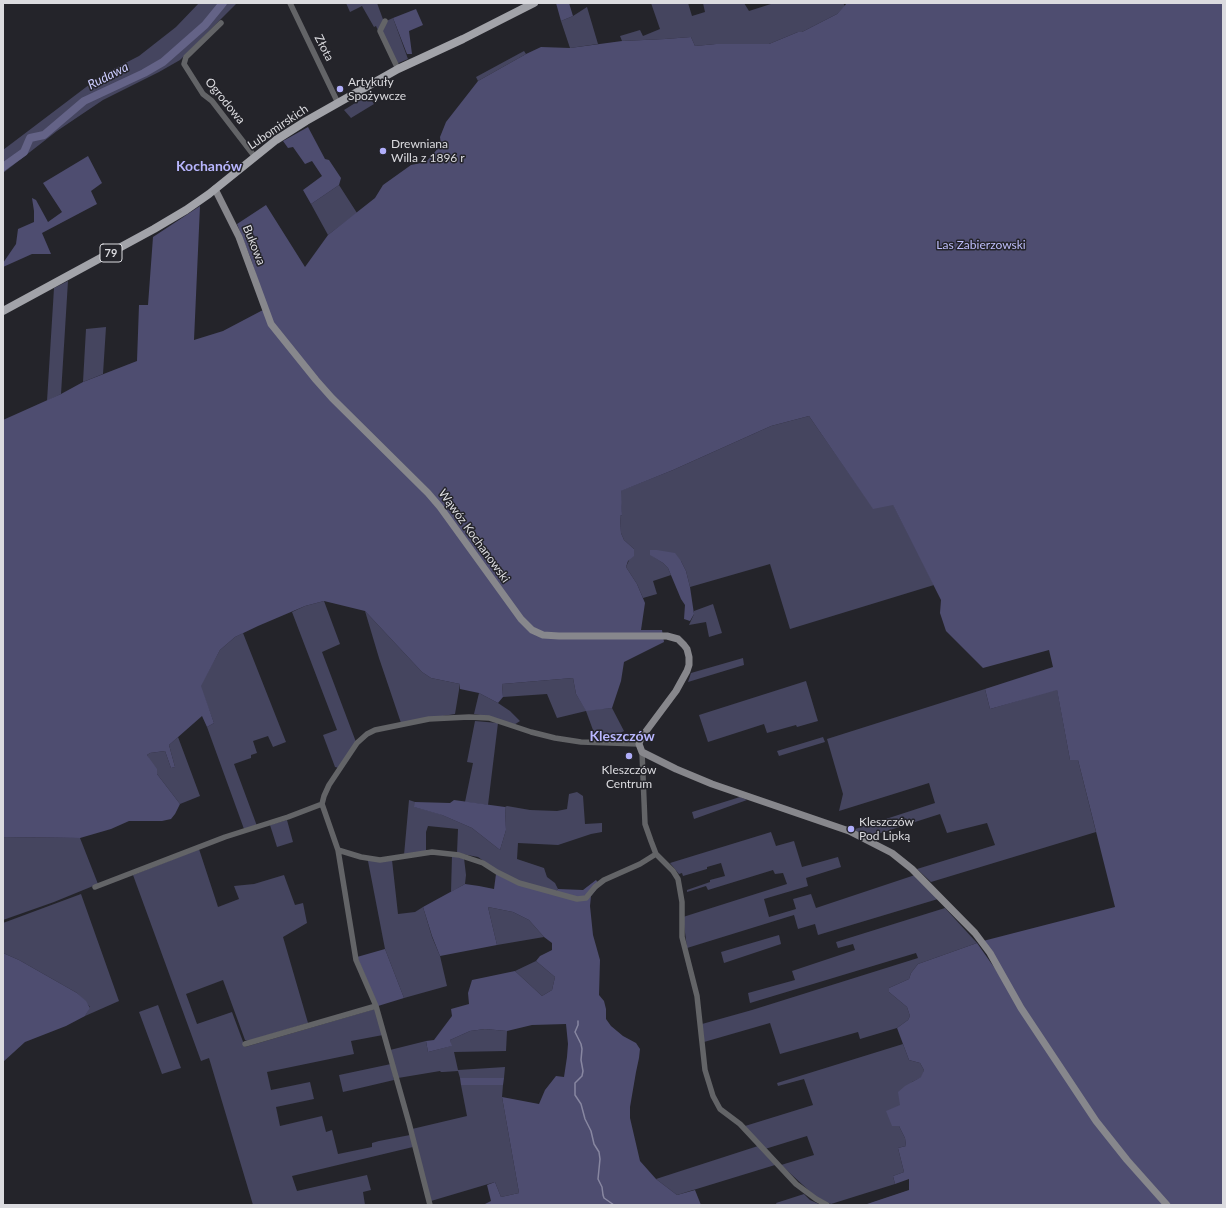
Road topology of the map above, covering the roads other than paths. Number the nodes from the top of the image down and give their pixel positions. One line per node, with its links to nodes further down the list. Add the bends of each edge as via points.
1 (290, 3): 6 (street, Złota)
2 (534, 3): 5 (main road, Lubomirskich / 79)
3 (385, 21): 5 (street, via 380,31)
4 (220, 23): 7 (street, Ogrodowa, via 186,57 184,64 203,94 212,101)
5 (398, 69): 6 (main road, Lubomirskich / 79)
6 (338, 103): 7 (main road, Lubomirskich / 79, via 286,134)
7 (255, 157): 8 (main road, Lubomirskich / 79)
8 (215, 189): 9 (main road, Lubomirskich / 79, via 159,226); 10 (street, Bukowa, via 249,260)
9 (3, 311)
10 (266, 312): 11 (street, Wąwóz Kochanowski, via 281,337 332,398 440,507 521,619 532,630 542,635 553,636 667,636 678,639 687,649 688,671 642,735)
11 (639, 744): 12 (street); 13 (street, via 581,742 555,738 489,718 429,719 375,730 363,737 329,785)
12 (642, 752): 15 (street, via 645,824); 21 (street, via 712,784 855,834 892,853 912,869 975,933 1096,1121)
13 (322, 804): 14 (street); 16 (street, via 225,837)
14 (338, 850): 15 (street, via 380,860 432,852 460,855 484,863 519,883 577,899 586,898 604,880); 17 (street, via 356,960)
15 (656, 854): 20 (street, via 678,879 682,902 682,937 697,996 705,1070 713,1096 720,1109 740,1124 796,1184)
16 (95, 887)
17 (376, 1006): 18 (street); 19 (street)
18 (245, 1044)
19 (430, 1205)
20 (827, 1205)
21 (1167, 1205)

